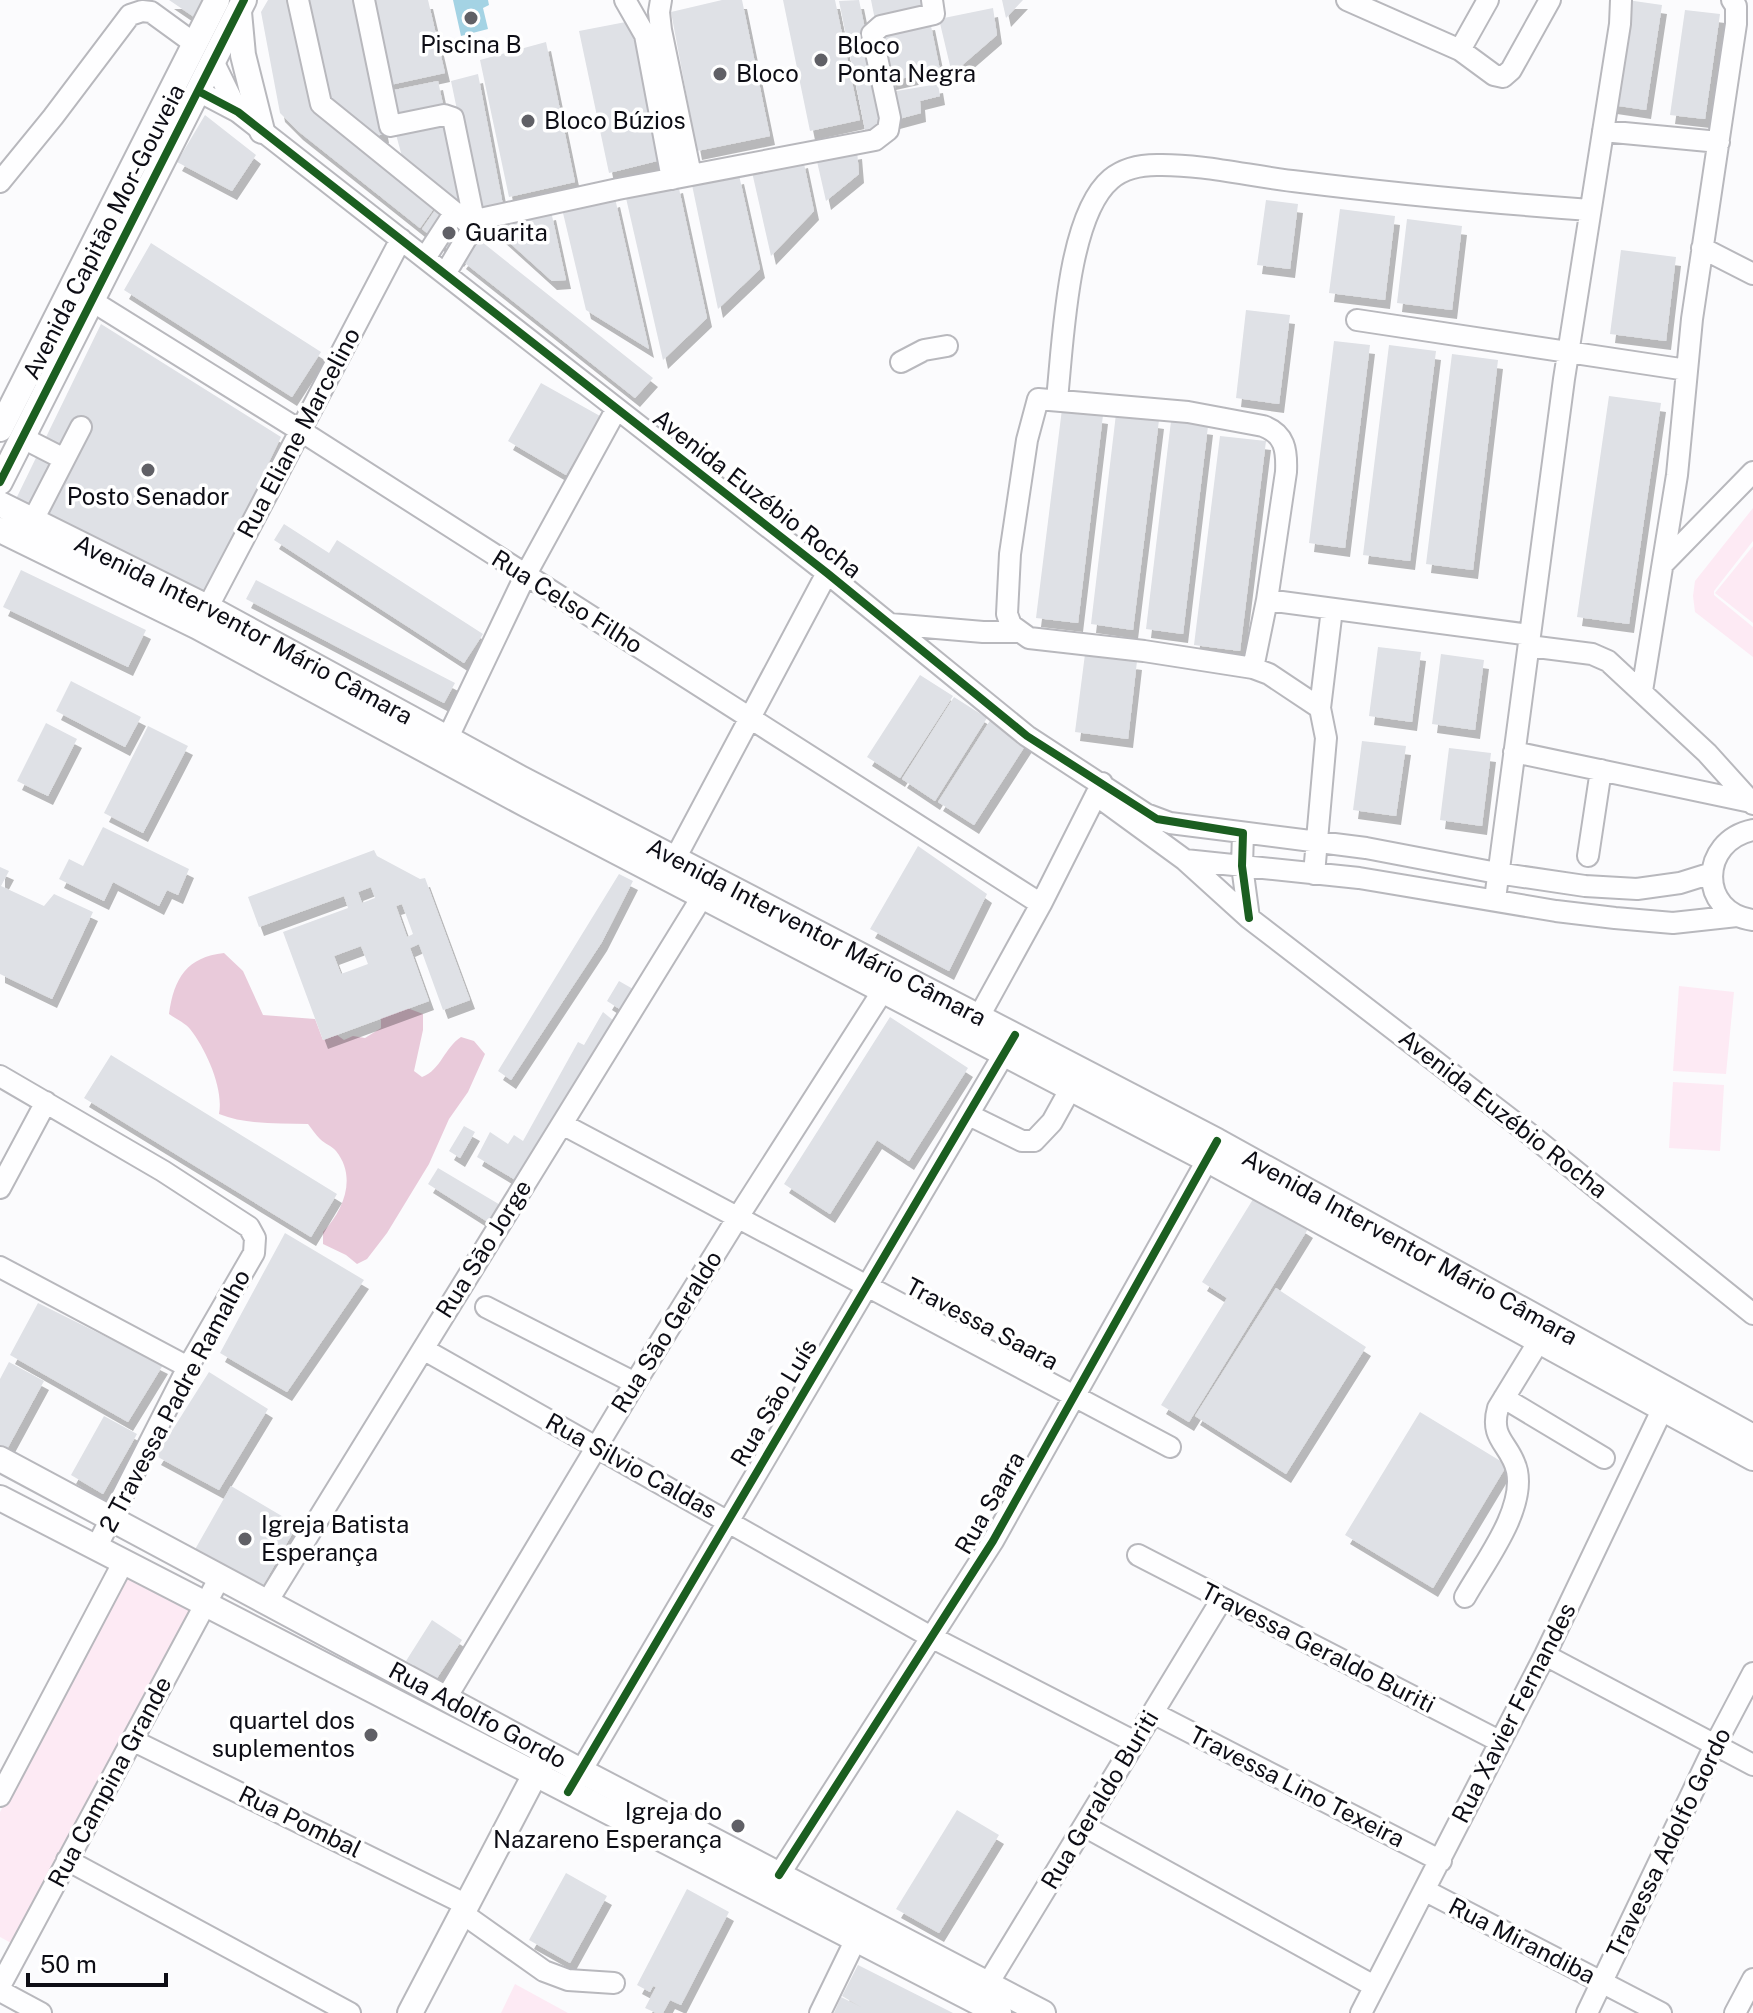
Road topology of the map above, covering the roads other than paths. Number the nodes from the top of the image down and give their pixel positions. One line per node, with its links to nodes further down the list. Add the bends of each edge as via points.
1 (298, 0): 21 (street, via 321,104)
2 (364, 0): 17 (street)
3 (932, 0): 22 (street, via 934,14 878,27 872,34 890,118 880,138)
4 (1347, 0): 13 (street)
5 (1488, 0): 13 (street)
6 (1550, 0): 13 (street, via 1503,77)
7 (1621, 0): 19 (street)
8 (1732, 0): 20 (street, via 1736,24)
9 (234, 4): 12 (main road, Avenida Capitão Mor-Gouveia); 14 (main road, Avenida Capitão Mor-Gouveia); 18 (main road)
10 (660, 6): 11 (street, via 647,21); 22 (street)
11 (629, 8): 22 (street, via 645,35)
12 (195, 44): 23 (street, via 151,12 130,15); 41 (main road, Avenida Capitão Mor-Gouveia)
13 (1460, 50)
14 (213, 61): 15 (main road, Avenida Capitão Mor-Gouveia); 16 (street, Avenida Euzébio Rocha)
15 (198, 91): 16 (street, Avenida Euzébio Rocha); 31 (main road, Avenida Capitão Mor-Gouveia)
16 (238, 112): 18 (street, Avenida Euzébio Rocha)
17 (390, 126): 21 (street); 25 (street, via 452,116)
18 (262, 131): 26 (street, Avenida Euzébio Rocha)
19 (1603, 131): 20 (street); 24 (street)
20 (1719, 142): 27 (street)
21 (399, 167): 25 (street)
22 (682, 177): 25 (street, via 483,219)
23 (0, 182)
24 (1590, 210): 34 (street); 37 (street, via 1303,183 1184,166 1137,167 1111,179 1090,211 1072,266)
25 (464, 216): 28 (street); 29 (street, via 473,227)
26 (401, 239): 28 (street, Avenida Euzébio Rocha); 40 (street, Rua Eliane Marcelino)
27 (1702, 248): 30 (street); 36 (street)
28 (425, 258): 29 (street, Avenida Euzébio Rocha)
29 (445, 274): 38 (street, Avenida Euzébio Rocha)
30 (1753, 274)
31 (92, 301): 40 (street, Rua Celso Filho); 41 (main road, Avenida Capitão Mor-Gouveia)
32 (1357, 320): 34 (street)
33 (947, 346): 35 (street)
34 (1569, 352): 36 (street); 56 (street)
35 (901, 362)
36 (1687, 370): 48 (street)
37 (1057, 399): 51 (street, via 1188,412 1277,433 1285,446 1286,472); 55 (street, via 1038,399 1023,464 1007,614)
38 (616, 410): 49 (street, Avenida Euzébio Rocha); 50 (street)
39 (81, 427): 42 (street)
40 (301, 431): 50 (street, Rua Celso Filho); 53 (street, Rua Eliane Marcelino)
41 (11, 433): 42 (street); 44 (main road, Avenida Capitão Mor-Gouveia)
42 (64, 459): 46 (street)
43 (1753, 472): 48 (street)
44 (0, 482)
45 (0, 504): 46 (main road, Avenida Interventor Mário Câmara)
46 (33, 520): 53 (main road, Avenida Interventor Mário Câmara)
47 (0, 530): 53 (main road, Avenida Interventor Mário Câmara)
48 (1663, 564): 58 (street)
49 (827, 573): 54 (street, Avenida Euzébio Rocha); 60 (street)
50 (525, 576): 60 (street, Rua Celso Filho); 61 (street)
51 (1267, 600): 52 (street); 57 (street)
52 (1332, 609): 56 (street); 59 (street)
53 (202, 617): 61 (main road, Avenida Interventor Mário Câmara)
54 (889, 623): 55 (street); 64 (street, Avenida Euzébio Rocha)
55 (1018, 632): 57 (street, via 1029,638)
56 (1530, 640): 58 (street, via 1604,658); 62 (street)
57 (1253, 668): 59 (street)
58 (1642, 691): 65 (street)
59 (1320, 708): 68 (street, via 1326,738)
60 (752, 717): 72 (street); 78 (street, Rua Celso Filho)
61 (444, 748): 72 (main road, Avenida Interventor Mário Câmara)
62 (1514, 752): 63 (street); 73 (street)
63 (1601, 770): 65 (street); 69 (street)
64 (1099, 789): 67 (street, Avenida Euzébio Rocha, via 1157,819); 70 (street, Avenida Euzébio Rocha); 78 (street)
65 (1752, 803)
66 (1753, 830): 74 (street, via 1720,848)
67 (1243, 833): 68 (street, Avenida Euzébio Rocha); 71 (street)
68 (1318, 842): 73 (street, Avenida Euzébio Rocha); 75 (street)
69 (1588, 856)
70 (1185, 860): 71 (street); 79 (street, Avenida Euzébio Rocha)
71 (1242, 866): 75 (street); 79 (street)
72 (670, 867): 76 (main road, Avenida Interventor Mário Câmara); 81 (main road, Avenida Interventor Mário Câmara)
73 (1497, 873): 74 (street, Avenida Euzébio Rocha, via 1637,889); 77 (street)
74 (1712, 873): 80 (street, via 1723,906)
75 (1314, 874): 77 (street)
76 (702, 897): 81 (main road, Avenida Interventor Mário Câmara); 88 (street, Rua São Jorge)
77 (1495, 899): 80 (street, via 1644,921)
78 (1041, 904): 82 (street)
79 (1249, 918): 96 (street, Avenida Euzébio Rocha)
80 (1745, 918)
81 (890, 980): 82 (main road, Avenida Interventor Mário Câmara); 91 (street, Rua São Geraldo)
82 (974, 1025): 83 (main road, Avenida Interventor Mário Câmara)
83 (1010, 1044): 85 (main road, Avenida Interventor Mário Câmara); 87 (street, Rua São Luís)
84 (0, 1076): 86 (street)
85 (1076, 1079): 87 (street, via 1052,1122 1034,1141 1022,1141); 89 (main road, Avenida Interventor Mário Câmara)
86 (46, 1102): 90 (street); 99 (street, 2 Travessa Padre Ramalho, via 163,1171 249,1227 255,1238 254,1253)
87 (969, 1115): 94 (street, Rua São Luís)
88 (562, 1124): 91 (street, Travessa Saara); 98 (street, Rua São Jorge)
89 (1213, 1151): 92 (main road, Avenida Interventor Mário Câmara); 101 (street, Rua Saara)
90 (0, 1188)
91 (738, 1217): 94 (street, Travessa Saara); 100 (street, Rua São Geraldo)
92 (1411, 1259): 97 (main road, Avenida Interventor Mário Câmara); 104 (main road, Avenida Interventor Mário Câmara)
93 (0, 1267): 99 (street)
94 (867, 1286): 101 (street, Travessa Saara); 112 (street, Rua São Luís)
95 (486, 1307): 100 (street)
96 (1753, 1314)
97 (1539, 1341): 102 (street); 103 (main road, Avenida Interventor Mário Câmara)
98 (423, 1349): 105 (street, Rua Silvio Caldas); 119 (street, Rua São Jorge)
99 (188, 1367): 111 (street, 2 Travessa Padre Ramalho)
100 (635, 1383): 105 (street, Rua São Geraldo)
101 (1074, 1395): 106 (street, Travessa Saara); 121 (street, Rua Saara, via 993,1541)
102 (1504, 1398): 107 (street); 117 (street, via 1496,1433 1512,1457 1518,1491 1513,1512)
103 (1662, 1410): 108 (main road, Avenida Interventor Mário Câmara); 122 (street, Rua Xavier Fernandes)
104 (1753, 1437)
105 (597, 1447): 112 (street, Rua Silvio Caldas); 124 (street, Rua São Geraldo)
106 (1170, 1447)
107 (1604, 1458)
108 (1753, 1458)
109 (9, 1464): 110 (street); 111 (main road, Rua Adolfo Gordo)
110 (0, 1498): 113 (main road, Rua Adolfo Gordo)
111 (112, 1519): 113 (street, 2 Travessa Padre Ramalho); 116 (main road, Rua Adolfo Gordo)
112 (728, 1521): 121 (street, Rua Silvio Caldas); 132 (street, Rua São Luís)
113 (96, 1548): 115 (main road, Rua Adolfo Gordo)
114 (1138, 1555): 118 (street, Travessa Geraldo Buriti)
115 (123, 1563): 120 (main road, Rua Adolfo Gordo); 135 (street)
116 (220, 1577): 119 (main road, Rua Adolfo Gordo); 120 (street, Rua Campina Grande)
117 (1465, 1597)
118 (1222, 1599): 125 (street, Rua Geraldo Buriti); 127 (street, Travessa Geraldo Buriti)
119 (267, 1602): 124 (main road, Rua Adolfo Gordo)
120 (205, 1605): 126 (street, Rua Campina Grande); 133 (main road, Rua Adolfo Gordo)
121 (931, 1637): 128 (street, Rua Silvio Caldas); 139 (street, Rua Saara)
122 (1545, 1655): 127 (street, Rua Xavier Fernandes); 129 (street)
123 (1753, 1673): 129 (street, Travessa Adolfo Gordo)
124 (446, 1698): 130 (main road, Rua Adolfo Gordo)
125 (1153, 1713): 128 (street, Rua Geraldo Buriti); 138 (street, Travessa Lino Texeira)
126 (132, 1740): 137 (street, Rua Campina Grande); 141 (street, Rua Pombal)
127 (1499, 1741): 138 (street, Rua Xavier Fernandes)
128 (1135, 1742): 136 (street, Rua Geraldo Buriti)
129 (1715, 1745): 131 (street); 146 (street, Travessa Adolfo Gordo)
130 (547, 1753): 132 (main road, Rua Adolfo Gordo); 133 (main road)
131 (1753, 1765)
132 (581, 1771): 134 (street, Rua São Luís); 139 (main road, Rua Adolfo Gordo)
133 (534, 1775): 134 (main road, Rua Adolfo Gordo); 141 (main road)
134 (568, 1792): 142 (main road, Rua Adolfo Gordo)
135 (0, 1796)
136 (1084, 1826): 148 (street); 150 (street, Rua Geraldo Buriti)
137 (67, 1860): 144 (street, Rua Campina Grande); 152 (street)
138 (1441, 1861): 140 (street, Rua Xavier Fernandes)
139 (779, 1875): 143 (main road, Rua Adolfo Gordo)
140 (1426, 1891): 146 (street, Rua Mirandiba); 148 (street, Rua Xavier Fernandes)
141 (465, 1909): 147 (street, Rua Pombal, via 544,1971 568,1980); 153 (main road)
142 (855, 1941): 143 (main road, Rua Adolfo Gordo); 154 (street)
143 (905, 1952): 150 (main road, Rua Adolfo Gordo)
144 (6, 1961): 149 (street, Rua Campina Grande)
145 (1753, 1979): 159 (street)
146 (1602, 1982): 157 (street, Travessa Adolfo Gordo); 158 (street, Rua Mirandiba)
147 (614, 1983)
148 (1374, 1986): 156 (street, Rua Xavier Fernandes)
149 (0, 1988): 151 (street)
150 (998, 2002): 155 (main road, Rua Adolfo Gordo)
151 (41, 2013)
152 (350, 2013)
153 (410, 2013)
154 (820, 2013)
155 (1043, 2013)
156 (1361, 2013)
157 (1587, 2013)
158 (1661, 2013)
159 (1735, 2013)

